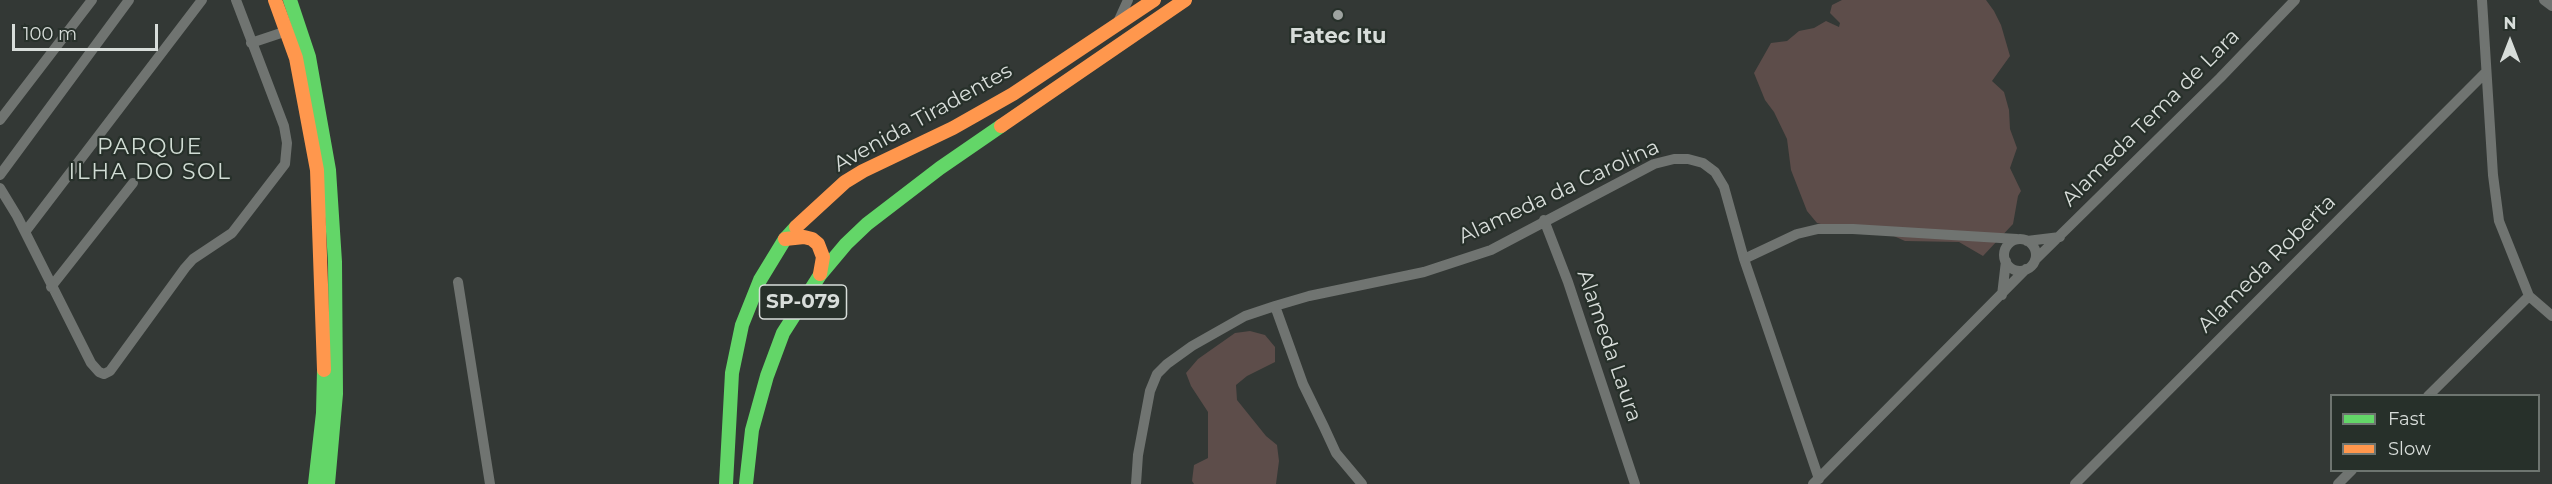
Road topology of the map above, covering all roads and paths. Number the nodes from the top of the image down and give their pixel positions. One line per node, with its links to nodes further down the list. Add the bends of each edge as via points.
1 (92, 0): 18 (street)
2 (129, 0): 19 (street)
3 (202, 0): 23 (street)
4 (236, 0): 16 (street)
5 (275, 0): 15 (main road)
6 (290, 0): 43 (main road, via 309,57 328,170 335,262 336,394)
7 (1128, 0): 14 (street)
8 (1154, 0): 14 (main road, Avenida Tiradentes / SP-079)
9 (1185, 0): 32 (main road, Avenida Tiradentes / SP-079, via 905,193 867,224)
10 (2295, 0): 25 (street, Alameda Tema de Lara)
11 (2482, 0): 17 (street)
12 (2544, 0): 13 (street)
13 (2552, 6)
14 (1117, 25): 26 (main road, Avenida Tiradentes / SP-079, via 1013,94 845,182)
15 (287, 31): 16 (street); 42 (main road, via 296,58 317,170 324,337)
16 (251, 43): 34 (street, via 284,126 287,152 285,164 232,233 185,268 117,362 104,374 91,363)
17 (2486, 72): 36 (street, via 2495,202); 50 (street, Alameda Roberta)
18 (0, 120)
19 (0, 175)
20 (133, 183): 34 (street)
21 (0, 188): 23 (street)
22 (1544, 220): 29 (street, Alameda da Carolina, via 1654,164 1688,159 1715,172 1724,187); 37 (street, Alameda da Carolina, via 1491,250 1424,272); 49 (street, Alameda Laura)
23 (25, 232): 34 (street)
24 (1984, 236): 27 (street, Alameda Tema de Lara); 28 (street); 29 (street, Alameda Tema de Lara, via 1818,229 1797,234)
25 (2060, 237): 27 (street, Alameda Tema de Lara); 30 (street, Alameda Tema de Lara)
26 (785, 239): 32 (main road, via 804,237 818,244 823,256); 45 (main road, Avenida Tiradentes / SP-079, via 760,280 742,325 732,373)
27 (2022, 240): 28 (street, via 2012,242); 30 (street, via 2035,249)
28 (2005, 256): 31 (street, via 2014,269); 35 (street)
29 (1744, 259): 41 (street, Alameda da Carolina)
30 (2035, 260): 31 (street, Alameda Tema de Lara)
31 (2026, 269): 35 (street, Alameda Tema de Lara)
32 (820, 275): 46 (main road, Avenida Tiradentes / SP-079, via 783,333 767,376 752,430)
33 (458, 282): 44 (street)
34 (51, 287)
35 (2002, 295): 41 (street, Alameda Tema de Lara)
36 (2529, 296): 38 (street); 39 (street)
37 (1275, 306): 47 (street, Alameda da Carolina, via 1245,316 1192,346 1157,374 1144,420); 48 (street, via 1304,384 1336,453)
38 (2552, 315)
39 (2430, 394)
40 (2351, 472): 51 (street)
41 (1816, 482)
42 (315, 484)
43 (328, 484)
44 (490, 484)
45 (726, 484)
46 (746, 484)
47 (1136, 484)
48 (1362, 484)
49 (1635, 484)
50 (2075, 484)
51 (2338, 484)

